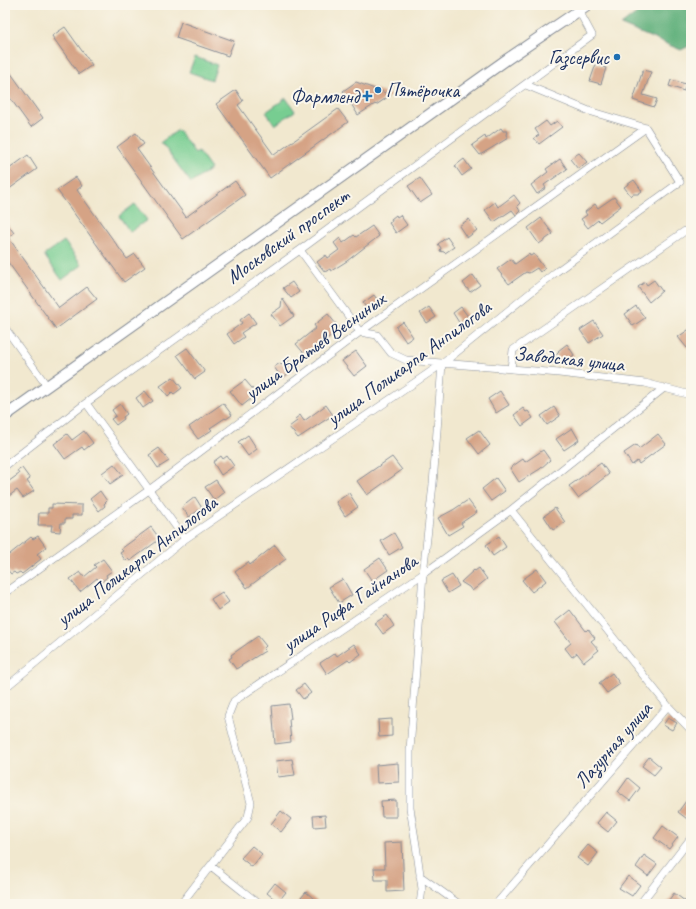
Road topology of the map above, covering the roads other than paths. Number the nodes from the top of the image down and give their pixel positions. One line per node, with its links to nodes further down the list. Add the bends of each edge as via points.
1 (583, 8): 2 (street, Московский проспект, via 592,35); 10 (main road, Московский проспект)
2 (526, 85): 3 (street, via 589,111); 5 (street, Московский проспект)
3 (646, 128): 7 (street, улица Братьев Весниных); 8 (street, улица Поликарпа Анпилогова, via 680,182 556,272)
4 (684, 231): 9 (street, via 513,350)
5 (300, 250): 7 (street); 13 (street, Московский проспект)
6 (5, 328): 10 (street)
7 (360, 332): 8 (street, Заводская улица, via 377,334 391,353 406,360); 16 (street, улица Братьев Весниных)
8 (442, 364): 9 (street, Заводская улица); 18 (street, улица Поликарпа Анпилогова); 19 (street)
9 (511, 369): 11 (street, Заводская улица, via 637,382)
10 (47, 386): 14 (main road, Московский проспект)
11 (664, 388): 12 (street, Заводская улица); 17 (street, улица Рифа Гайнанова)
12 (691, 395)
13 (86, 403): 15 (street, Московский проспект); 16 (street)
14 (5, 416)
15 (5, 466)
16 (149, 490): 18 (street); 20 (street, улица Братьев Весниных)
17 (511, 510): 19 (street, улица Рифа Гайнанова); 22 (street, Лазурная улица)
18 (185, 539): 21 (street, улица Поликарпа Анпилогова)
19 (423, 574): 25 (street, улица Рифа Гайнанова, via 234,701 228,716 251,803 248,816); 26 (street, via 410,750 410,808)
20 (5, 593)
21 (5, 688)
22 (668, 706): 23 (street); 31 (street, Лазурная улица)
23 (691, 730)
24 (691, 838): 32 (street)
25 (211, 866): 27 (street, улица Рифа Гайнанова); 28 (street)
26 (420, 876): 29 (street); 30 (street)
27 (181, 904)
28 (259, 904)
29 (420, 904)
30 (459, 904)
31 (496, 904)
32 (640, 904)

